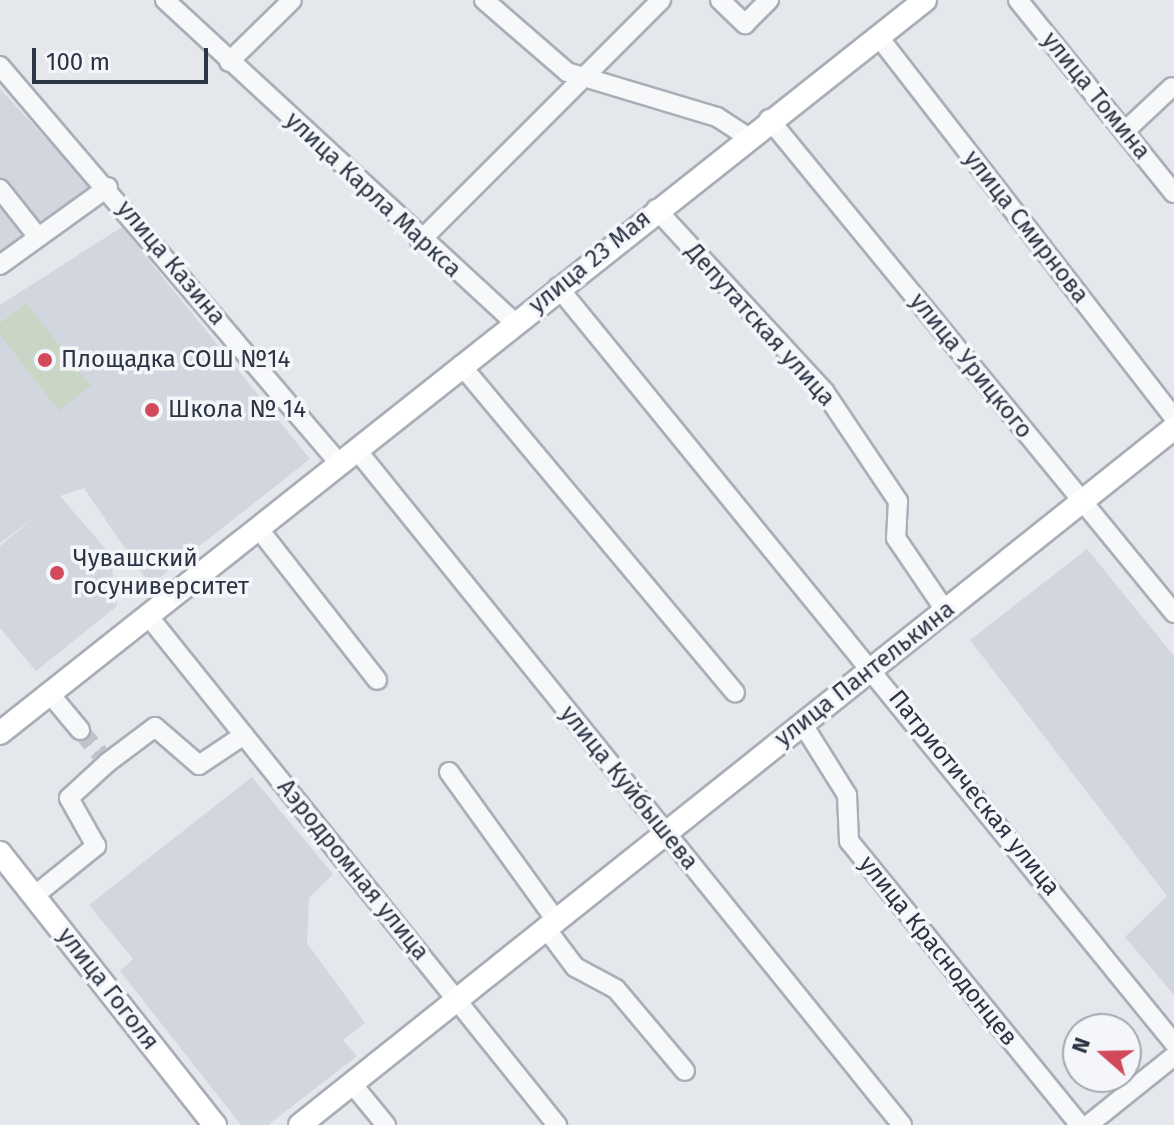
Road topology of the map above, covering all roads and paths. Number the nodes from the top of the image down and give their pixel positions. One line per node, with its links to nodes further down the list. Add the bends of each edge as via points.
1 (165, 0): 10 (street, улица Карла Маркса)
2 (292, 0): 10 (street)
3 (484, 0): 12 (street, via 554,64)
4 (661, 0): 12 (street)
5 (720, 0): 6 (street, via 745,24)
6 (769, 0)
7 (925, 0): 9 (main road, улица 23 Мая)
8 (1018, 0): 15 (street, улица Томина)
9 (878, 36): 14 (main road, улица 23 Мая); 27 (street, улица Смирнова)
10 (229, 62): 22 (street, улица Карла Маркса)
11 (0, 66): 17 (street, улица Казина)
12 (580, 77): 16 (street, via 717,117); 22 (street)
13 (1172, 87): 15 (street)
14 (769, 119): 16 (main road, улица 23 Мая); 30 (street, улица Урицкого)
15 (1125, 131): 19 (street, улица Томина)
16 (746, 136): 20 (main road, улица 23 Мая)
17 (108, 187): 21 (street); 29 (street, улица Казина)
18 (0, 189): 21 (street)
19 (1174, 193)
20 (656, 209): 24 (main road, улица 23 Мая); 32 (street, Депутатская улица, via 824,391 898,501 896,538)
21 (38, 237): 23 (street)
22 (420, 241): 25 (street, улица Карла Маркса)
23 (0, 265)
24 (558, 287): 25 (main road, улица 23 Мая); 35 (street, Патриотическая улица)
25 (514, 322): 26 (main road, улица 23 Мая)
26 (461, 365): 29 (main road, улица 23 Мая); 37 (street)
27 (1174, 418)
28 (1174, 428): 30 (main road, улица Пантелькина)
29 (348, 456): 31 (main road, улица 23 Мая); 44 (street, улица Куйбышева)
30 (1082, 502): 32 (main road, улица Пантелькина); 33 (street, улица Урицкого)
31 (258, 528): 34 (main road, улица 23 Мая); 36 (street)
32 (945, 610): 35 (main road, улица Пантелькина)
33 (1174, 613)
34 (149, 617): 38 (main road, улица 23 Мая); 42 (street, Аэродромная улица)
35 (873, 667): 39 (main road, улица Пантелькина); 49 (street, Патриотическая улица)
36 (377, 680)
37 (735, 693)
38 (50, 694): 40 (street); 41 (main road, улица 23 Мая)
39 (802, 723): 44 (main road, улица Пантелькина); 58 (street, улица Краснодонцев, via 847,795 849,841)
40 (80, 730)
41 (0, 733)
42 (244, 735): 46 (street, via 199,765 155,727 104,759 69,798 96,846); 48 (street, Аэродромная улица)
43 (449, 772): 47 (street)
44 (665, 832): 47 (main road, улица Пантелькина); 57 (street, улица Куйбышева)
45 (2, 859): 46 (main road, улица Гоголя)
46 (34, 896): 53 (main road, улица Гоголя)
47 (550, 923): 48 (main road, улица Пантелькина); 51 (street, via 575,967 616,989)
48 (457, 999): 52 (main road, улица Пантелькина); 56 (street, Аэродромная улица)
49 (1174, 1043)
50 (1174, 1056): 59 (street)
51 (685, 1071)
52 (353, 1085): 54 (main road, улица Пантелькина); 55 (street)
53 (215, 1125)
54 (300, 1125)
55 (386, 1125)
56 (557, 1125)
57 (902, 1125)
58 (1080, 1125)
59 (1088, 1125)

